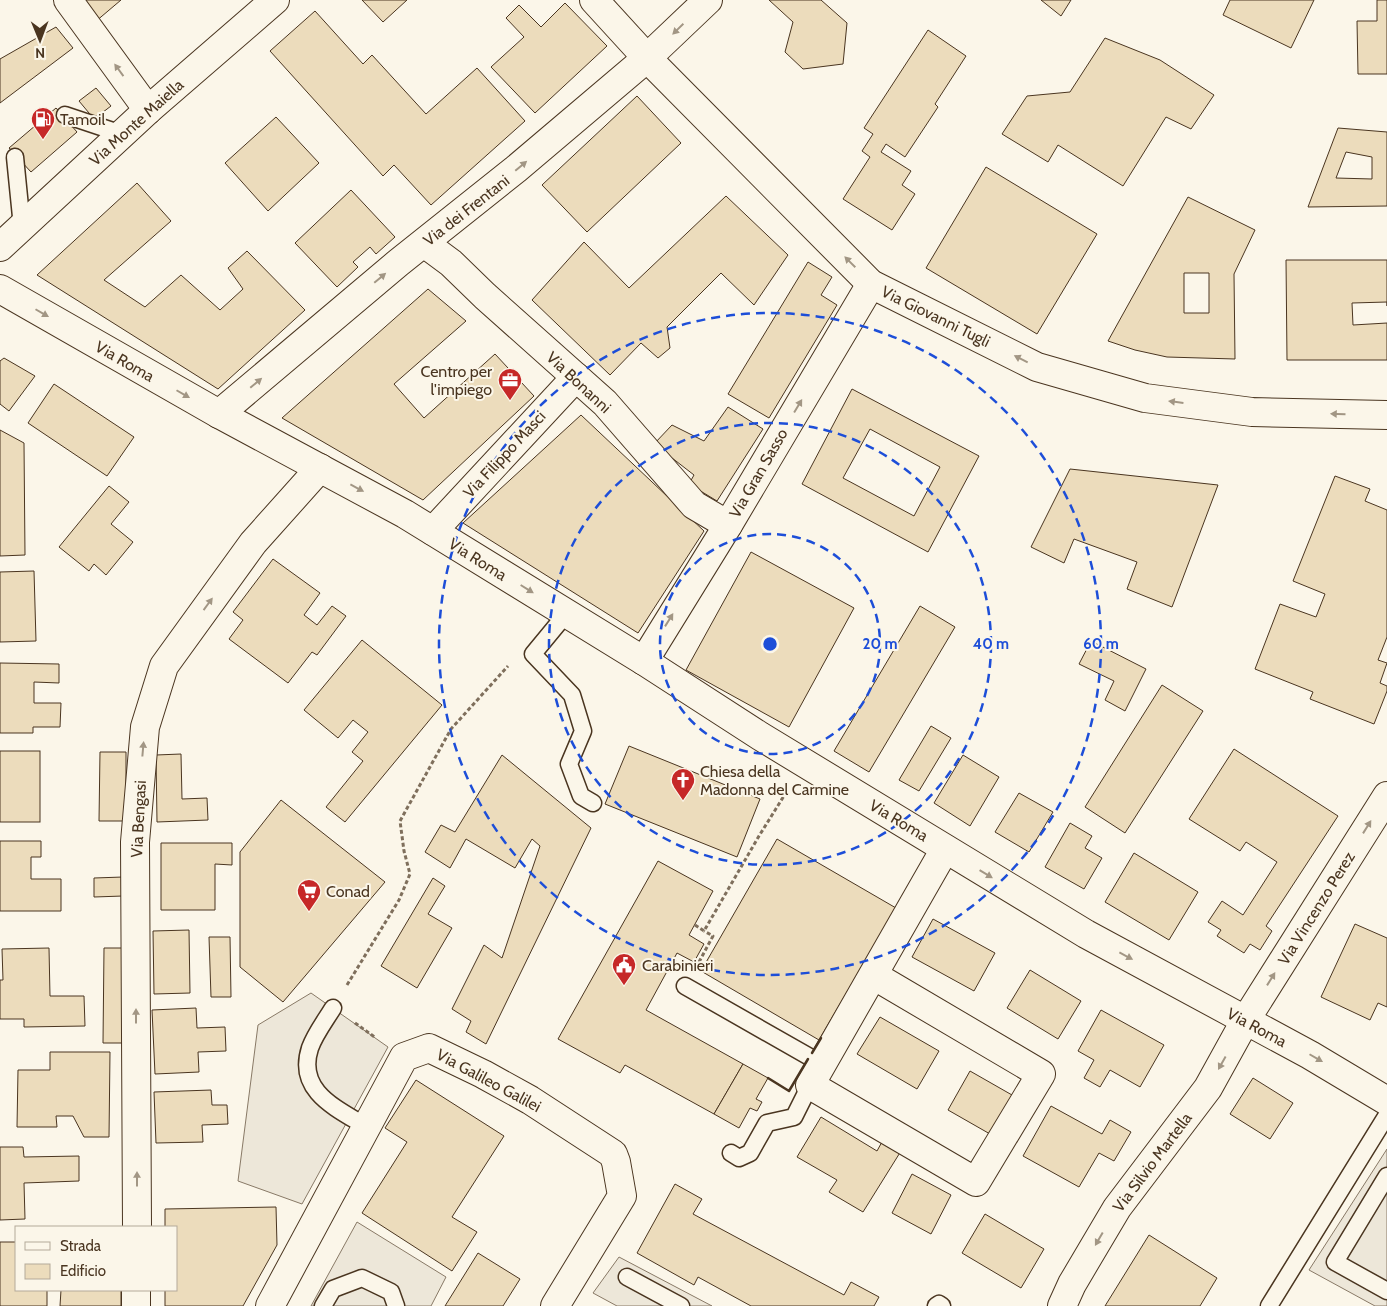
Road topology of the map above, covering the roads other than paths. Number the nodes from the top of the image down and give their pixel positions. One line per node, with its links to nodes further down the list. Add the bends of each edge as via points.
1 (68, 0): 6 (street, one-way to 1)
2 (275, 0): 6 (street, Via Monte Maiella)
3 (594, 0): 5 (street, Via Giovanni Tugli)
4 (708, 0): 5 (street, Via dei Frentani, one-way to 5)
5 (647, 58): 11 (street, Via dei Frentani, one-way to 5); 13 (street, Via Giovanni Tugli, one-way to 5)
6 (148, 110): 8 (street, Via Monte Maiella)
7 (65, 115): 8 (lane)
8 (122, 134): 10 (street, Via Monte Maiella)
9 (15, 157): 10 (lane)
10 (22, 227): 12 (street, Via Monte Maiella)
11 (424, 243): 15 (street, Via Bonanni, via 451,262 484,296); 16 (street, Via dei Frentani, one-way to 11)
12 (0, 248)
13 (871, 284): 17 (street, Via Giovanni Tugli, one-way to 13, via 1252,412 1145,398 1037,367); 19 (street, Via Gran Sasso, one-way to 13)
14 (0, 289): 16 (street, Via Roma, one-way to 16)
15 (576, 377): 19 (street, Via Bonanni, via 605,403 694,505); 20 (street, Via Filippo Masci)
16 (219, 414): 18 (street, Via Roma)
17 (1387, 415)
18 (320, 468): 20 (street, Via Roma, one-way to 20); 38 (street, Via Bengasi, one-way to 18, via 135,842 145,727 164,666 253,542)
19 (728, 525): 22 (street, Via Gran Sasso, one-way to 19)
20 (433, 531): 21 (street, Via Roma, one-way to 21)
21 (566, 614): 22 (street, Via Roma); 24 (lane, via 533,654 572,694 583,730 569,764 580,796)
22 (644, 661): 25 (street, Via Roma)
23 (1387, 796): 29 (street, Via Vincenzo Perez, one-way to 23)
24 (593, 803)
25 (945, 849): 26 (street, Via Roma); 29 (street, Via Roma, one-way to 29, via 1086,934)
26 (873, 975): 30 (street, Via Roma); 30 (street, via 1041,1074 976,1182)
27 (685, 986): 30 (lane)
28 (333, 1008): 35 (lane, via 310,1047 307,1076 312,1087 325,1099)
29 (1245, 1021): 31 (street, Via Roma, one-way to 31); 50 (street, Via Silvio Martella, one-way to 50, via 1208,1088 1117,1208)
30 (816, 1074): 36 (lane, via 794,1117 767,1123 750,1152 739,1158)
31 (1356, 1082): 32 (street); 33 (street, Via Roma)
32 (1387, 1089)
33 (1387, 1101)
34 (1387, 1115): 51 (lane)
35 (367, 1127): 43 (street); 46 (street, Via Galileo Galilei, via 404,1057 429,1048 530,1100 613,1154 622,1196)
36 (731, 1153)
37 (1387, 1176): 41 (lane, via 1335,1262)
38 (136, 1226)
39 (627, 1277): 47 (lane)
40 (136, 1291): 42 (street)
41 (1387, 1292)
42 (136, 1306)
43 (270, 1306)
44 (323, 1306): 45 (lane, via 333,1288 362,1278 391,1292)
45 (396, 1306)
46 (555, 1306)
47 (681, 1306)
48 (936, 1306): 49 (lane)
49 (942, 1306)
50 (1062, 1306)
51 (1269, 1306)

